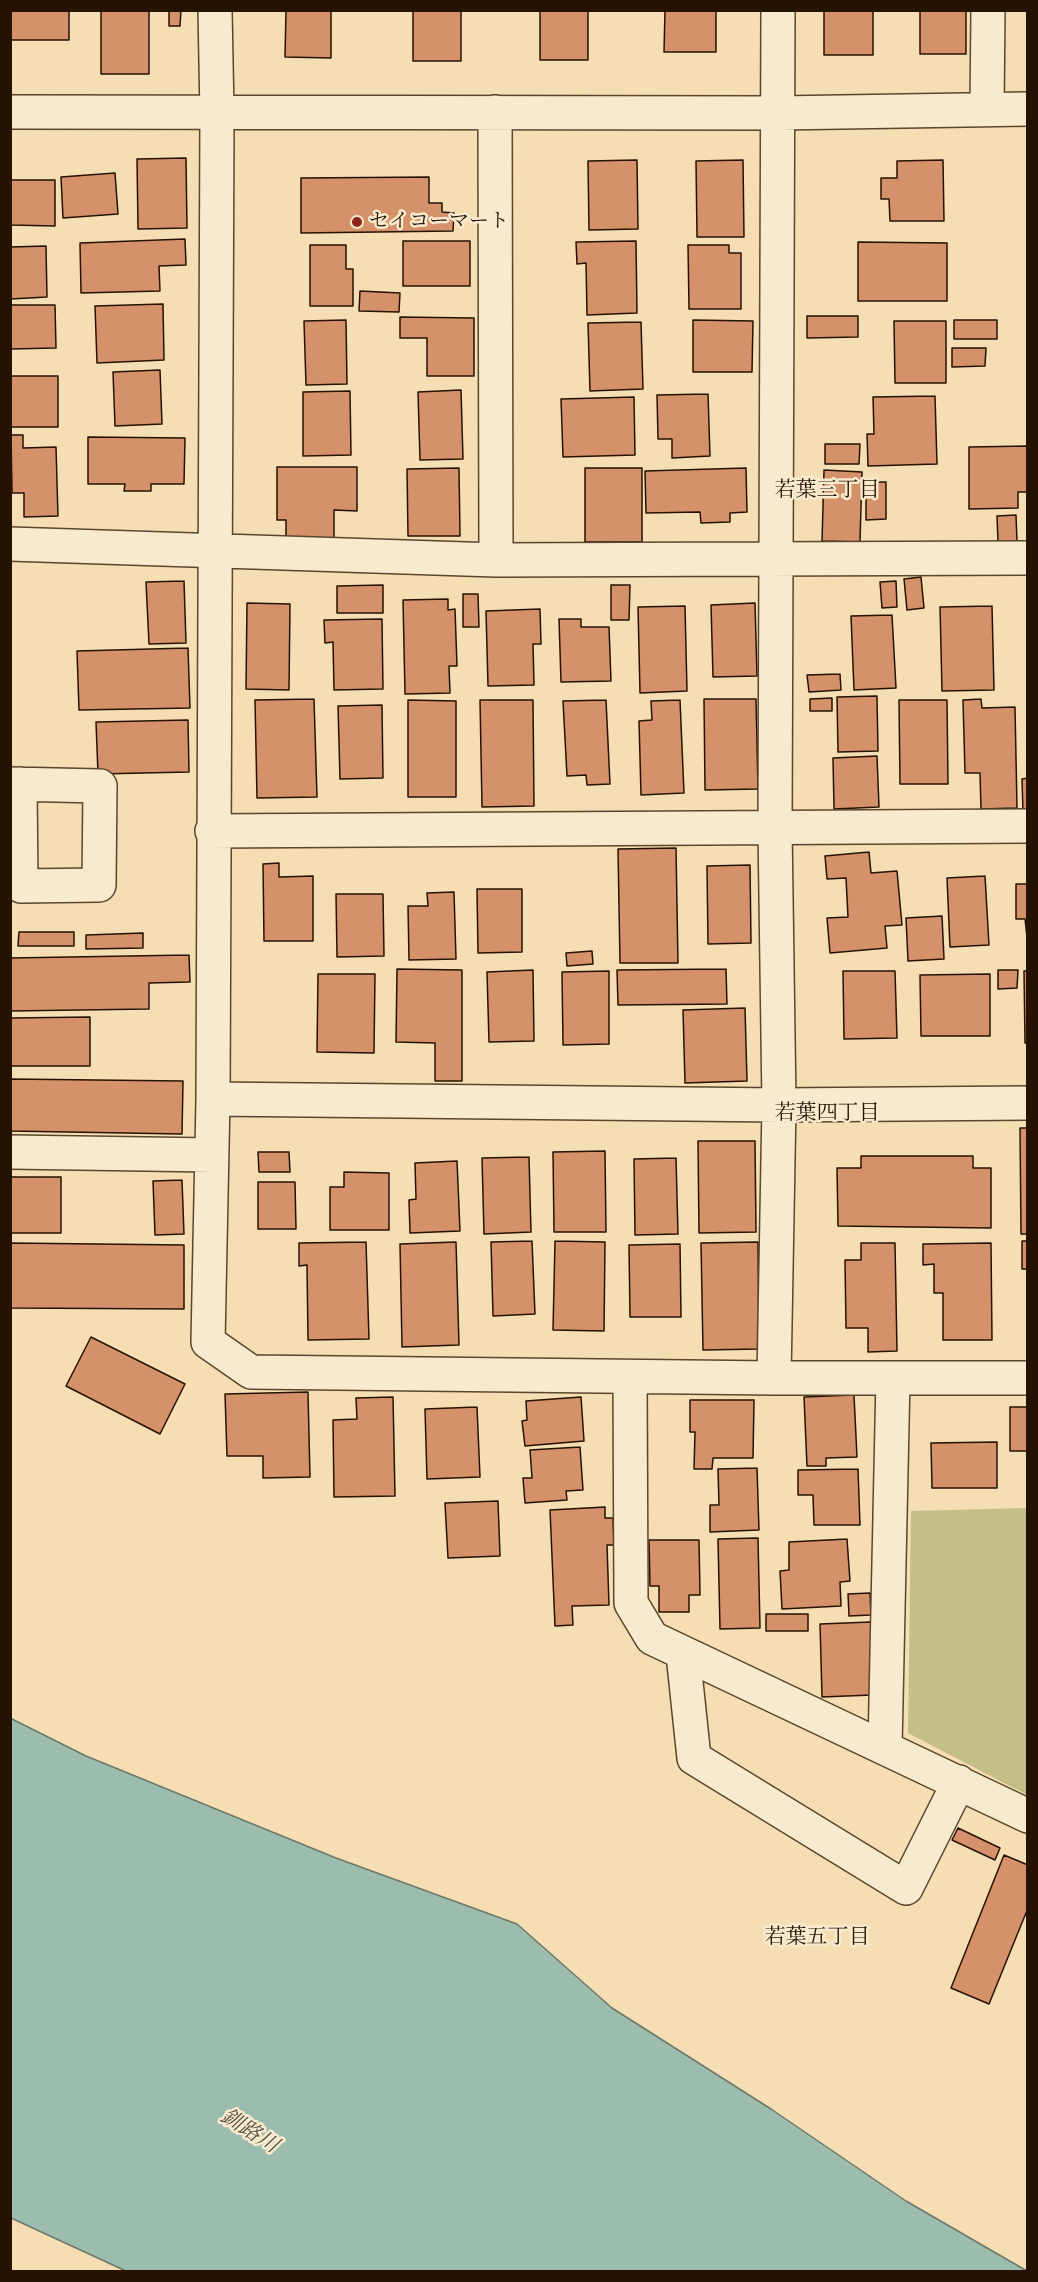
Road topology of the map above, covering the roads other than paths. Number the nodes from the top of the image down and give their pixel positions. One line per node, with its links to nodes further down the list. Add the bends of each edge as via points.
1 (215, 10): 9 (street)
2 (778, 10): 8 (street)
3 (988, 10): 4 (street)
4 (987, 108): 5 (street); 8 (street)
5 (1028, 109)
6 (10, 112): 9 (street)
7 (495, 112): 8 (street); 9 (street); 13 (street)
8 (779, 113): 14 (street)
9 (217, 114): 11 (street)
10 (10, 544): 11 (street)
11 (214, 549): 13 (street); 17 (street)
12 (1028, 558): 14 (street)
13 (496, 560): 14 (street)
14 (778, 561): 16 (street)
15 (1028, 826): 16 (street)
16 (775, 828): 17 (street); 20 (street)
17 (212, 831): 18 (street)
18 (213, 1099): 20 (street); 22 (street)
19 (1028, 1103): 20 (street)
20 (779, 1105): 24 (street)
21 (10, 1152): 22 (street)
22 (212, 1155): 23 (street, via 208,1342 251,1372)
23 (630, 1377): 24 (street); 27 (street, via 631,1603 652,1638)
24 (774, 1378): 25 (street)
25 (893, 1378): 26 (street); 28 (street)
26 (1028, 1378)
27 (683, 1654): 28 (street); 29 (street, via 694,1758 906,1888)
28 (885, 1747): 29 (street)
29 (960, 1782): 30 (street)
30 (1028, 1816)

